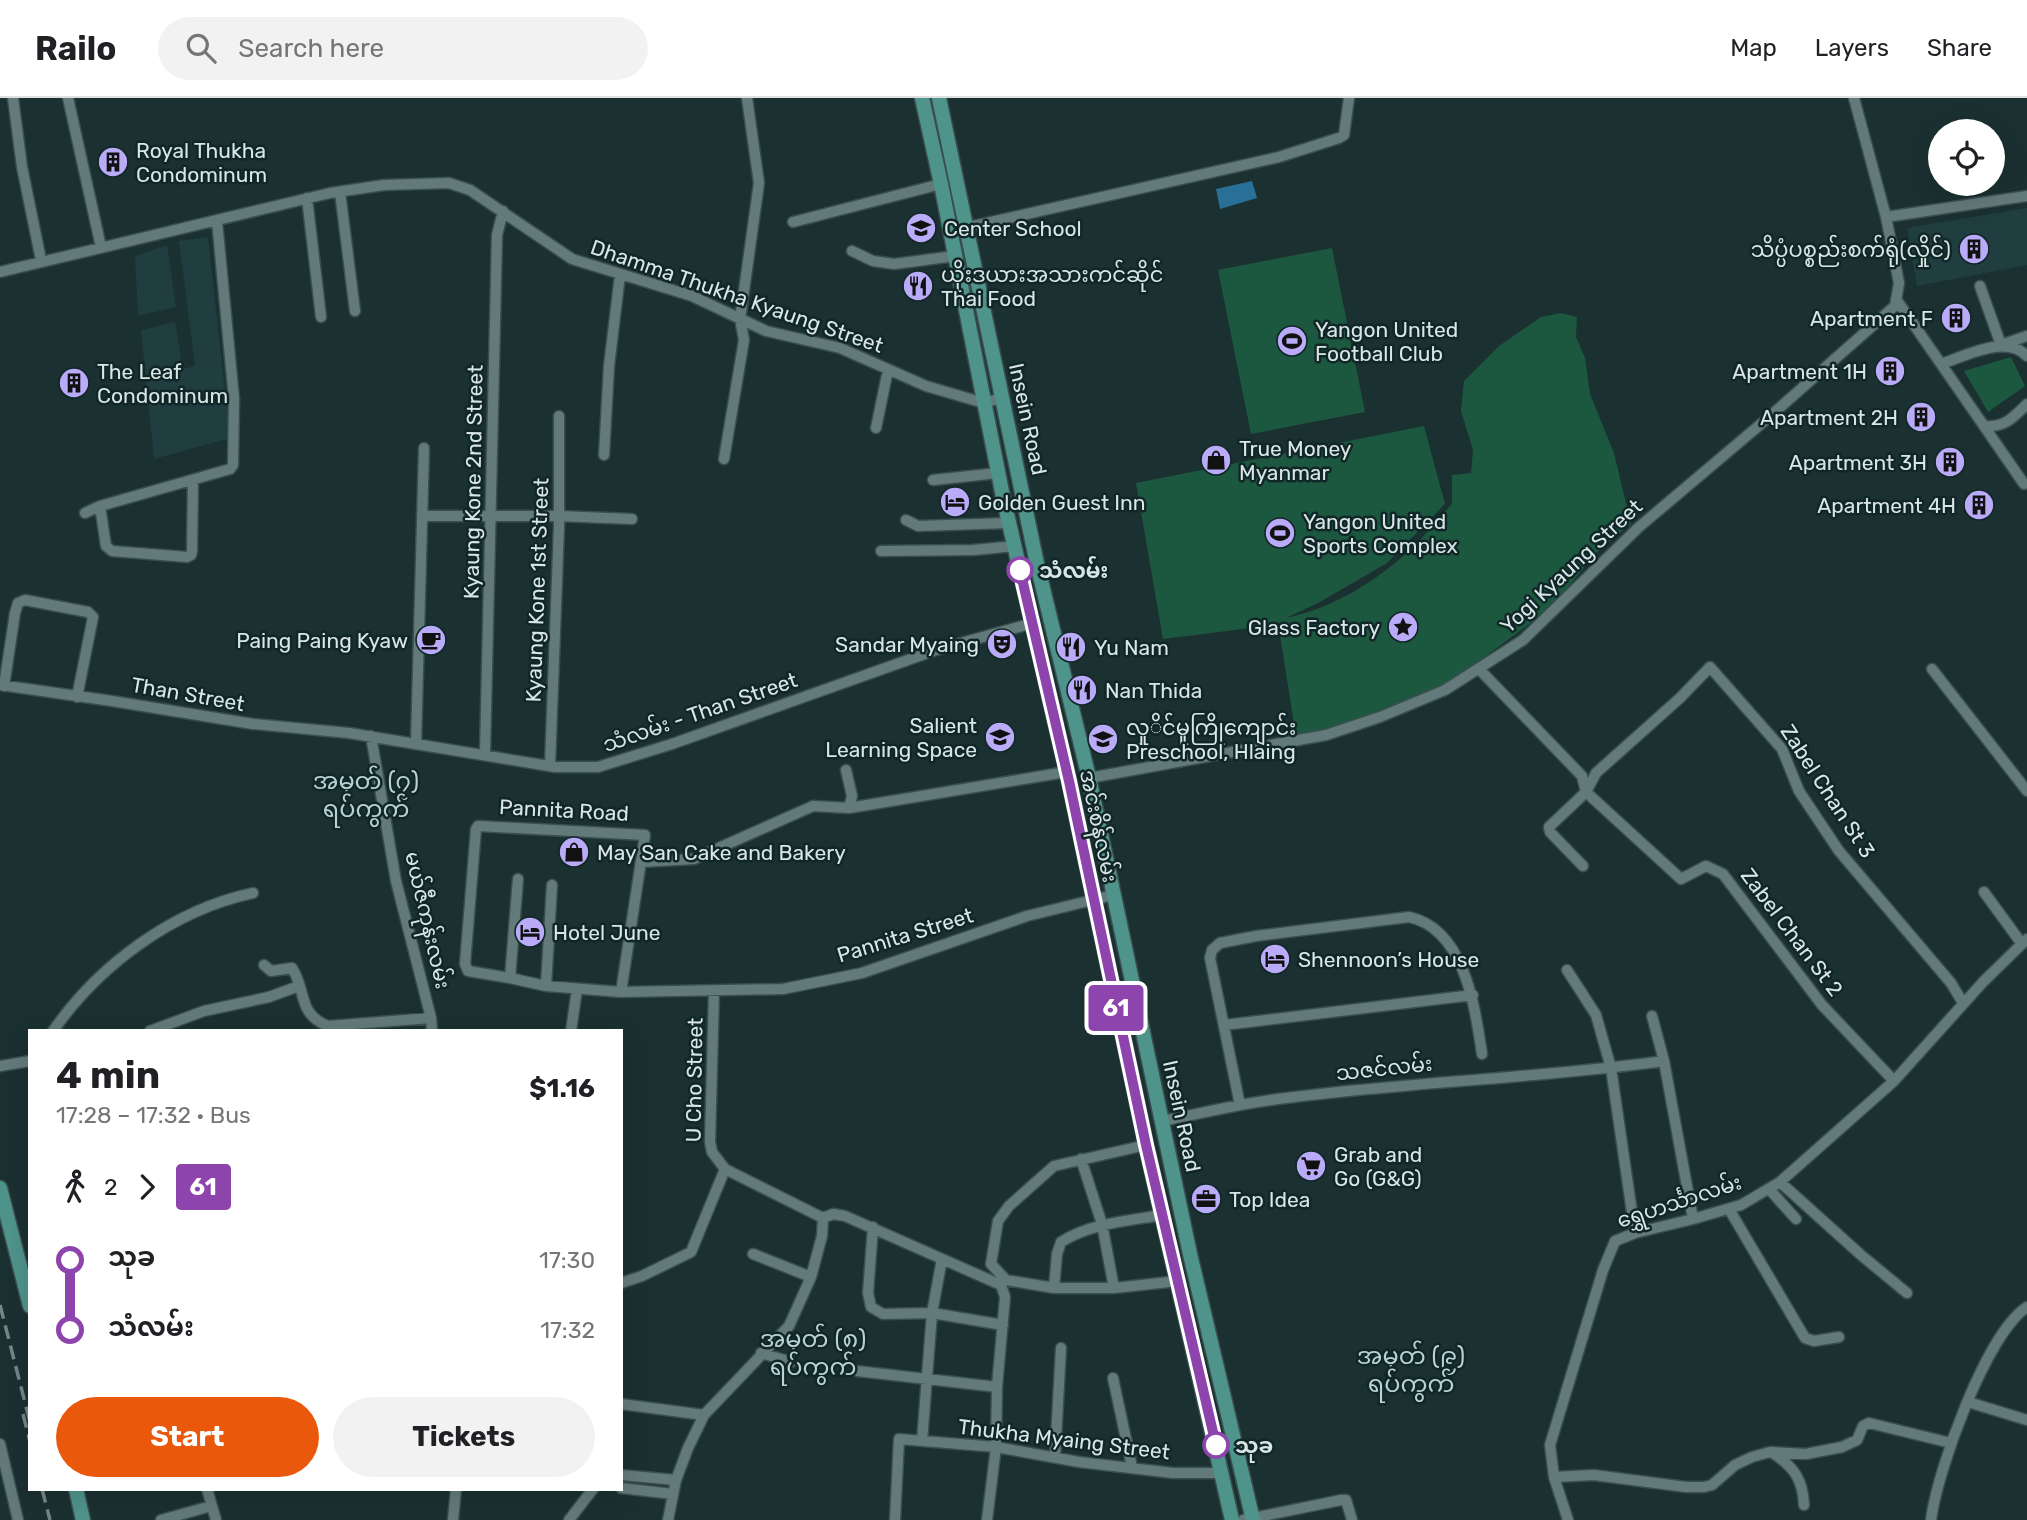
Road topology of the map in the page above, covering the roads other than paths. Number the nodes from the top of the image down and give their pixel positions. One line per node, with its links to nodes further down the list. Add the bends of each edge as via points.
1 (13, 98): 21 (street)
2 (68, 98): 18 (street)
3 (747, 98): 30 (street, via 760,183)
4 (922, 98): 8 (main road, အင်းစိန်လမ်း)
5 (939, 98): 16 (main road, Insein Road)
6 (1349, 98): 16 (street, via 1346,128 1339,138 1279,157)
7 (1854, 98): 13 (street)
8 (941, 184): 15 (street); 17 (main road, အင်းစိန်လမ်း)
9 (340, 192): 11 (street, Dhamma Thukha Kyaung Street); 12 (street, Dhamma Thukha Kyaung Street, via 449,183); 28 (street)
10 (2027, 195): 13 (street)
11 (307, 198): 14 (street, Dhamma Thukha Kyaung Street); 29 (street)
12 (503, 211): 23 (street, Dhamma Thukha Kyaung Street, via 572,259); 55 (street, Kyaung Kone 2nd Street, via 497,235)
13 (1886, 217): 27 (street, via 1899,283)
14 (217, 221): 18 (street, Dhamma Thukha Kyaung Street); 47 (street, via 234,399 235,460 230,469)
15 (793, 222)
16 (967, 228): 17 (street); 24 (main road, Insein Road)
17 (951, 231): 20 (main road, အင်းစိန်လမ်း)
18 (101, 247): 21 (street, Dhamma Thukha Kyaung Street)
19 (852, 251): 20 (street, via 894,264)
20 (955, 256): 26 (main road, အင်းစိန်လမ်း)
21 (41, 260): 22 (street, Dhamma Thukha Kyaung Street)
22 (0, 272)
23 (620, 275): 30 (street, Dhamma Thukha Kyaung Street, via 692,296); 43 (street)
24 (979, 286): 26 (main road); 36 (main road, Insein Road)
25 (1980, 286): 32 (street)
26 (962, 291): 37 (main road, အင်းစိန်လမ်း)
27 (1896, 299): 34 (street); 64 (street, Yogi Kyaung Street, via 1883,318 1639,527 1523,640)
28 (355, 311)
29 (321, 317)
30 (740, 319): 35 (street, Dhamma Thukha Kyaung Street, via 766,331 840,348); 44 (street, via 744,340)
31 (2027, 336): 32 (street)
32 (2001, 345): 33 (street, via 2021,349); 34 (street)
33 (2027, 356)
34 (1941, 364): 40 (street)
35 (888, 370): 37 (street, Dhamma Thukha Kyaung Street); 41 (street)
36 (1001, 398): 37 (street); 49 (main road, Insein Road)
37 (984, 403): 45 (main road, အင်းစိန်လမ်း)
38 (2027, 404): 40 (street, via 2006,424)
39 (559, 416): 54 (street, Kyaung Kone 1st Street)
40 (1984, 426): 48 (street)
41 (876, 428)
42 (424, 448): 53 (street)
43 (604, 455)
44 (724, 459)
45 (999, 473): 46 (street); 50 (main road, အင်းစိန်လမ်း)
46 (933, 480)
47 (193, 481): 51 (street); 51 (street, via 192,551 187,557 112,551 106,546)
48 (2024, 484)
49 (1022, 492): 50 (main road); 59 (main road, Insein Road)
50 (1003, 496): 58 (main road, အင်းစိန်လမ်း)
51 (100, 506): 52 (street)
52 (85, 513)
53 (422, 516): 55 (street); 69 (street)
54 (559, 516): 55 (street); 56 (street); 71 (street, Kyaung Kone 1st Street)
55 (492, 517): 70 (street, Kyaung Kone 2nd Street)
56 (632, 519)
57 (906, 520): 58 (street, via 918,526)
58 (1009, 523): 60 (main road, အင်းစိန်လမ်း)
59 (1031, 536): 60 (main road); 62 (main road, Insein Road)
60 (1014, 543): 61 (street, via 973,550); 63 (main road, အင်းစိန်လမ်း)
61 (881, 551)
62 (1053, 626): 63 (main road); 74 (main road, Insein Road)
63 (1033, 627): 71 (street, သံလမ်း - Than Street, via 936,650 598,767); 73 (main road, အင်းစိန်လမ်း)
64 (1479, 669): 74 (street, Yogi Kyaung Street, via 1445,690 1326,735); 76 (street, via 1582,776)
65 (1932, 669): 75 (street)
66 (2, 685): 67 (street, Than Street); 67 (street, via 15,613 18,603 25,600 89,612 93,617)
67 (77, 697): 68 (street, Than Street, via 253,724)
68 (371, 736): 69 (street, သံလမ်း - Than Street); 100 (street, မယ်ဇီကုန်းလမ်း, via 396,881)
69 (416, 744): 70 (street, သံလမ်း - Than Street)
70 (485, 754): 71 (street, သံလမ်း - Than Street)
71 (550, 765)
72 (846, 770): 77 (street, via 852,796)
73 (1068, 776): 74 (main road); 77 (street, via 987,784); 85 (main road, အင်းစိန်လမ်း)
74 (1088, 778): 84 (main road, Insein Road)
75 (2027, 791)
76 (1586, 792): 79 (street, via 1549,827); 96 (street, Zabel Chan St 3, via 1596,773 1710,667 1782,749 1799,791 1839,851); 111 (street, Zabel Chan St 2, via 1681,879 1706,866 1723,874 1822,1005)
77 (849, 808): 78 (street, via 813,806 694,859)
78 (641, 862): 89 (street, Pannita Road, via 643,834 478,827 465,968); 94 (street)
79 (1583, 866)
80 (518, 879): 89 (street)
81 (552, 886): 91 (street)
82 (1984, 892): 86 (street)
83 (253, 893): 102 (street, via 180,920 146,939 78,998)
84 (1113, 895): 85 (street, Pannita Street); 97 (main road, Insein Road)
85 (1093, 900): 93 (street, Pannita Street, via 1027,916 862,973 783,989); 98 (main road, အင်းစိန်လမ်း)
86 (2025, 941): 96 (street, ရွှေဟင်္သာလမ်း)
87 (264, 965): 90 (street, via 271,971 292,968)
88 (1567, 970): 110 (street, via 1596,1015)
89 (510, 978): 91 (street, Pannita Street)
90 (299, 986): 100 (street, via 307,1012 328,1026); 103 (street)
91 (545, 986): 92 (street, Pannita Street)
92 (577, 989): 94 (street, Pannita Street); 105 (street)
93 (714, 991): 94 (street, Pannita Street); 117 (street, U Cho Street, via 710,1142)
94 (621, 992)
95 (1473, 995): 101 (street); 101 (street, via 1445,941 1428,924 1409,918 1220,943 1210,958); 106 (street)
96 (1963, 1003): 111 (street, ရွှေဟင်္သာလမ်း)
97 (1136, 1005): 98 (main road); 113 (main road, Insein Road)
98 (1116, 1009): 114 (main road, အင်းစိန်လမ်း)
99 (1651, 1016): 107 (street)
100 (431, 1018): 104 (street, မယ်ဇီကုန်းလမ်း)
101 (1224, 1025): 112 (street)
102 (55, 1029)
103 (155, 1029)
104 (432, 1029)
105 (571, 1029)
106 (1482, 1054)
107 (1664, 1060): 110 (street, သဇင်လမ်း); 124 (street)
108 (28, 1061): 109 (street)
109 (0, 1066)
110 (1611, 1068): 112 (street, သဇင်လမ်း); 128 (street)
111 (1894, 1081): 118 (street, ရွှေဟင်္သာလမ်း)
112 (1240, 1105): 113 (street, သဇင်လမ်း)
113 (1162, 1122): 114 (main road); 173 (main road, Insein Road)
114 (1143, 1124): 115 (main road, အင်းစိန်လမ်း)
115 (1146, 1145): 116 (street); 122 (main road, အင်းစိန်လမ်း)
116 (1081, 1159): 126 (street); 134 (street, via 1054,1166 998,1221 992,1264 1006,1280)
117 (725, 1169): 123 (street); 133 (street, via 691,1252)
118 (1780, 1182): 120 (street, ရွှေဟင်္သာလမ်း); 136 (street)
119 (0, 1188): 137 (main road)
120 (1769, 1189): 121 (street, ရွှေဟင်္သာလမ်း); 125 (street)
121 (1728, 1209): 124 (street, ရွှေဟင်္သာလမ်း); 141 (street, via 1805,1338)
122 (1162, 1215): 126 (street); 132 (main road, အင်းစိန်လမ်း)
123 (823, 1219): 127 (street, via 833,1214); 131 (street)
124 (1693, 1219): 128 (street, ရွှေဟင်္သာလမ်း)
125 (1796, 1219)
126 (1102, 1224): 134 (street, via 1061,1242); 135 (street)
127 (873, 1227): 130 (street); 139 (street, via 871,1307 883,1314)
128 (1635, 1233): 162 (street, ရွှေဟင်္သာလမ်း, via 1615,1241 1603,1270 1550,1445)
129 (753, 1254): 131 (street)
130 (942, 1259): 139 (street); 140 (street, via 1001,1285)
131 (811, 1277): 143 (street, via 789,1326)
132 (1178, 1281): 135 (street); 160 (main road, အင်းစိန်လမ်း)
133 (623, 1282)
134 (1054, 1287): 135 (street)
135 (1114, 1288)
136 (1907, 1293)
137 (28, 1298)
138 (2027, 1307): 149 (street, via 1991,1352)
139 (932, 1313): 140 (street); 147 (street)
140 (1003, 1325): 148 (street)
141 (1839, 1337)
142 (1061, 1348): 158 (street)
143 (761, 1353): 144 (street); 151 (street)
144 (791, 1362)
145 (857, 1371): 147 (street)
146 (1113, 1378): 159 (street)
147 (928, 1381): 148 (street); 153 (street)
148 (997, 1387): 156 (street)
149 (1968, 1402): 152 (street); 154 (street)
150 (623, 1405): 151 (street)
151 (704, 1415): 163 (street)
152 (2027, 1420)
153 (922, 1441): 156 (street, Thukha Myaing Street); 181 (street, Thukha Myaing Street, via 899,1439)
154 (1951, 1443): 157 (street, via 1869,1423 1857,1440 1842,1447 1806,1454); 186 (street)
155 (0, 1444): 170 (street)
156 (996, 1447): 158 (street, Thukha Myaing Street); 182 (street)
157 (1770, 1452): 162 (street, via 1735,1465 1704,1487 1594,1475); 171 (street, via 1799,1476)
158 (1055, 1457): 159 (street, Thukha Myaing Street)
159 (1132, 1467): 160 (street, Thukha Myaing Street)
160 (1223, 1473): 183 (main road, အင်းစိန်လမ်း)
161 (623, 1475): 163 (street)
162 (1554, 1477): 185 (street, ရွှေဟင်္သာလမ်း)
163 (676, 1480): 169 (street)
164 (623, 1488): 169 (street)
165 (76, 1491): 175 (main road)
166 (207, 1491): 172 (street)
167 (456, 1491): 178 (street)
168 (591, 1491): 179 (street)
169 (673, 1494): 180 (street)
170 (6, 1496): 174 (street)
171 (1804, 1505)
172 (211, 1506): 176 (street); 177 (street)
173 (1249, 1519): 184 (street, via 1346,1500)
174 (18, 1520)
175 (83, 1520)
176 (161, 1520)
177 (216, 1520)
178 (453, 1520)
179 (569, 1520)
180 (669, 1520)
181 (895, 1520)
182 (987, 1520)
183 (1232, 1520)
184 (1352, 1520)
185 (1568, 1520)
186 (1931, 1520)

